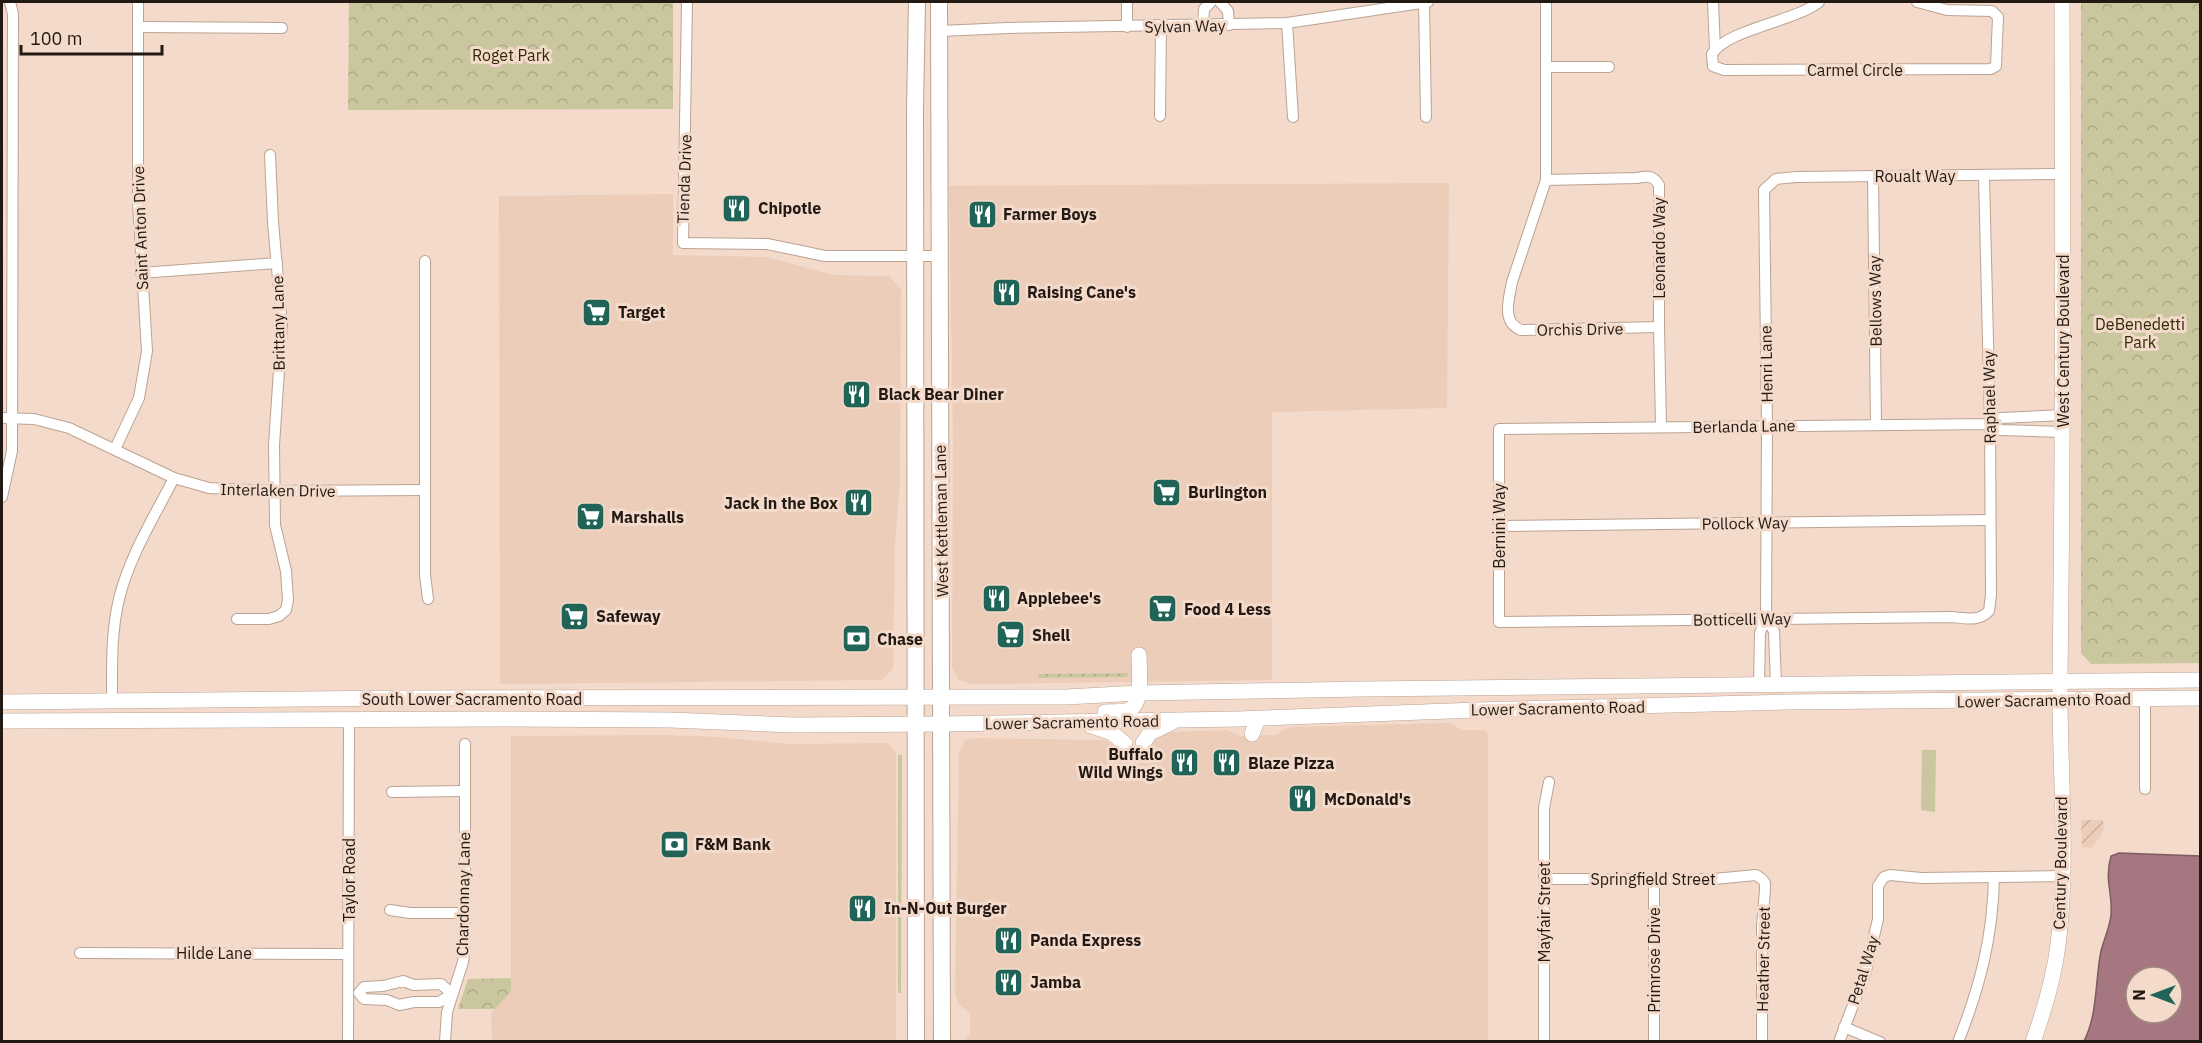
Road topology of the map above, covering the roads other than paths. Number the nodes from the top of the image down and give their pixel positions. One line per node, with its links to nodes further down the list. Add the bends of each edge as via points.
1 (10, 2): 43 (street, via 13,14)
2 (138, 2): 20 (street, Saint Anton Drive)
3 (687, 2): 37 (street, Tienda Drive, via 683,243 767,244 825,256)
4 (917, 2): 37 (main road, West Kettleman Lane)
5 (939, 2): 23 (main road, West Kettleman Lane)
6 (1127, 2): 21 (street)
7 (1211, 2): 19 (street, via 1204,9)
8 (1220, 2): 17 (street, via 1228,11)
9 (1426, 2): 15 (street, Sylvan Way); 29 (street)
10 (1546, 2): 25 (street)
11 (1713, 2): 24 (street)
12 (1819, 2): 24 (street, via 1725,42)
13 (1917, 2): 24 (street, Carmel Circle, via 1947,10 1992,11 1998,17 1996,66 1720,70 1713,66)
14 (2062, 2): 31 (main road, West Century Boulevard)
15 (1356, 7): 16 (street, Sylvan Way)
16 (1287, 23): 17 (street, Sylvan Way); 28 (street)
17 (1228, 25): 19 (street, Sylvan Way)
18 (1161, 26): 19 (street, Sylvan Way); 21 (street, Sylvan Way); 27 (street)
19 (1203, 26)
20 (138, 27): 22 (street); 40 (street, Saint Anton Drive)
21 (1127, 27): 23 (street, Sylvan Way)
22 (282, 28)
23 (940, 31): 36 (main road, West Kettleman Lane)
24 (1715, 50)
25 (1546, 67): 26 (street); 34 (street)
26 (1609, 67)
27 (1160, 116)
28 (1293, 117)
29 (1426, 117)
30 (270, 155): 39 (street, Brittany Lane)
31 (2063, 174): 32 (street, Roualt Way); 42 (main road, West Century Boulevard)
32 (1984, 176): 33 (street, Roualt Way); 44 (street, Raphael Way)
33 (1873, 177): 35 (street, Roualt Way, via 1796,177); 45 (street, Bellows Way)
34 (1546, 180): 41 (street, Leonardo Way, via 1648,176 1656,179); 41 (street, Orchis Drive, via 1512,282 1508,310 1513,327)
35 (1768, 184): 46 (street, Henri Lane, via 1763,199)
36 (938, 256): 37 (street, Tienda Drive); 70 (main road, West Kettleman Lane)
37 (915, 257): 69 (main road, West Kettleman Lane)
38 (425, 261): 52 (street)
39 (277, 263): 40 (street); 53 (street, Brittany Lane, via 282,333)
40 (141, 273): 50 (street, Saint Anton Drive, via 146,363 139,398)
41 (1659, 327): 47 (street, Leonardo Way)
42 (2064, 415): 44 (street, Berlanda Lane, via 2001,418); 49 (main road, West Century Boulevard)
43 (7, 418): 50 (street, Interlaken Drive, via 58,424); 54 (street, via 11,459)
44 (1990, 424): 45 (street, Berlanda Lane); 49 (street, Berlanda Lane, via 2001,430); 55 (street, Raphael Way)
45 (1876, 425): 46 (street, Berlanda Lane)
46 (1767, 426): 47 (street, Berlanda Lane); 56 (street, Henri Lane)
47 (1661, 427): 48 (street, Berlanda Lane)
48 (1499, 429): 57 (street, Bernini Way)
49 (2063, 432): 65 (main road, West Century Boulevard)
50 (115, 449): 51 (street, Interlaken Drive)
51 (174, 478): 53 (street, Interlaken Drive, via 209,488); 74 (street, via 119,597)
52 (425, 490): 53 (street, Interlaken Drive); 58 (street)
53 (274, 491): 61 (street, Brittany Lane, via 275,531 286,571 286,610 269,619)
54 (2, 497)
55 (1990, 520): 56 (street, Pollock Way); 59 (street, Raphael Way, via 1990,595 1989,611)
56 (1766, 522): 57 (street, Pollock Way); 60 (street, Henri Lane)
57 (1499, 526): 62 (street, Bernini Way)
58 (428, 599)
59 (1984, 616): 60 (street, Botticelli Way)
60 (1766, 618): 62 (street, Botticelli Way); 66 (street, Henri Lane, via 1774,631); 67 (street, Henri Lane, via 1760,633)
61 (237, 619)
62 (1499, 622)
63 (1139, 655): 68 (main road)
64 (2200, 680): 65 (main road, Lower Sacramento Road)
65 (2060, 681): 66 (main road, Lower Sacramento Road); 75 (main road, Century Boulevard)
66 (1776, 684): 67 (main road, Lower Sacramento Road)
67 (1759, 685): 68 (main road, Lower Sacramento Road)
68 (1139, 693): 70 (main road, Lower Sacramento Road); 81 (main road, via 1130,710 1082,714)
69 (916, 698): 70 (main road, South Lower Sacramento Road); 73 (main road, South Lower Sacramento Road); 82 (main road, West Kettleman Lane)
70 (942, 698): 83 (main road, West Kettleman Lane)
71 (2145, 698): 72 (main road, Lower Sacramento Road); 75 (main road, Lower Sacramento Road); 89 (street)
72 (2200, 698)
73 (399, 699): 74 (main road, South Lower Sacramento Road); 78 (main road, via 385,707 356,708)
74 (112, 700): 76 (main road, South Lower Sacramento Road)
75 (2060, 700): 77 (main road, Lower Sacramento Road, via 1787,702); 92 (main road, Century Boulevard)
76 (2, 702)
77 (1257, 718): 79 (main road, Lower Sacramento Road); 84 (main road)
78 (349, 719): 80 (main road, South Lower Sacramento Road); 82 (main road, South Lower Sacramento Road); 100 (street, Taylor Road)
79 (1188, 720): 81 (main road, Lower Sacramento Road); 85 (main road, via 1158,728)
80 (2, 721)
81 (1065, 722): 83 (main road, Lower Sacramento Road); 87 (main road, via 1097,727)
82 (916, 724): 83 (main road, Lower Sacramento Road); 108 (main road, West Kettleman Lane)
83 (942, 724): 109 (main road, West Kettleman Lane)
84 (1258, 734)
85 (1143, 743)
86 (465, 744): 90 (street, Chardonnay Lane)
87 (1125, 744)
88 (1549, 782): 94 (street, Mayfair Street, via 1544,808)
89 (2145, 789)
90 (465, 791): 91 (street); 98 (street, Chardonnay Lane)
91 (392, 792)
92 (2063, 876): 93 (street); 116 (main road, Century Boulevard, via 2058,947)
93 (1994, 877): 105 (street, Petal Way, via 1884,877 1878,886 1878,919 1869,962); 115 (street, via 1986,957)
94 (1544, 879): 95 (street, Springfield Street); 110 (street, Mayfair Street)
95 (1654, 879): 96 (street, Springfield Street, via 1756,875); 111 (street, Primrose Drive)
96 (1762, 879): 112 (street, Heather Street)
97 (390, 910): 98 (street)
98 (465, 913): 103 (street, Chardonnay Lane, via 463,962)
99 (80, 953): 100 (street, Hilde Lane)
100 (348, 954): 102 (street, Taylor Road)
101 (414, 985): 102 (street, via 403,981 364,987); 103 (street, via 441,984); 104 (street)
102 (353, 993): 104 (street, via 364,999 399,1005); 106 (street, Taylor Road)
103 (452, 994): 104 (street, via 439,1002); 107 (street, Chardonnay Lane)
104 (414, 1002)
105 (1844, 1027): 113 (street, Petal Way); 114 (street)
106 (348, 1041)
107 (445, 1041)
108 (916, 1041)
109 (942, 1041)
110 (1544, 1041)
111 (1654, 1041)
112 (1762, 1041)
113 (1839, 1041)
114 (1880, 1041)
115 (1958, 1041)
116 (2033, 1041)

